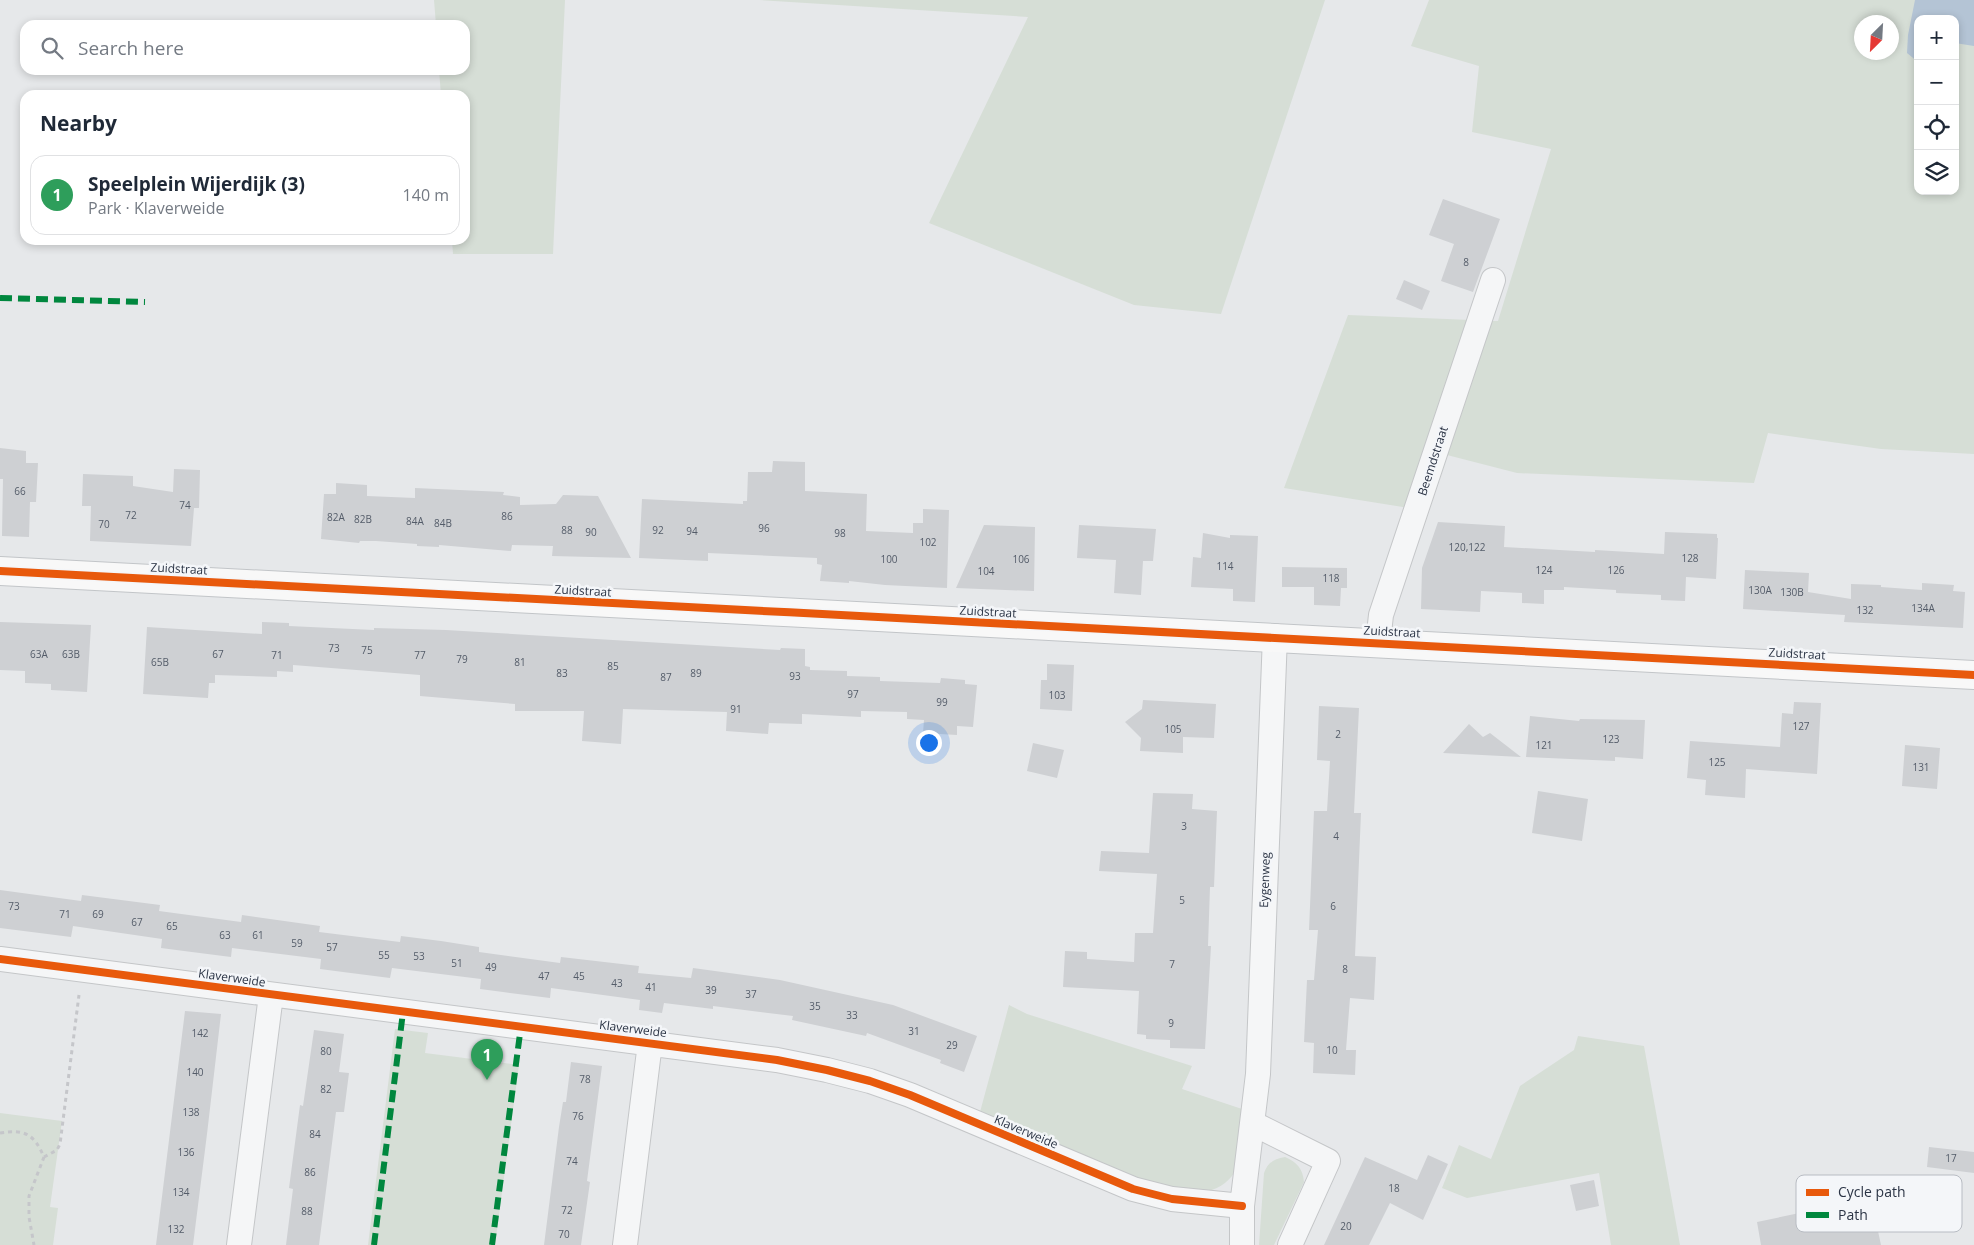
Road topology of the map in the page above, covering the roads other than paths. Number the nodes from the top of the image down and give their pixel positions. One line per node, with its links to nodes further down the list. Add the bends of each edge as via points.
1 (1493, 280): 4 (street, Beemdstraat, via 1381,615)
2 (0, 570): 3 (main road, Zuidstraat)
3 (1275, 636): 4 (main road, Zuidstraat); 9 (street, Eygenweg, via 1258,1074)
4 (1378, 642): 5 (main road, Zuidstraat)
5 (1974, 675)
6 (0, 959): 7 (street, Klaverweide)
7 (271, 995): 8 (street, Klaverweide); 11 (street, Klaverweide)
8 (650, 1043): 10 (street, Klaverweide, via 777,1060 862,1079 910,1095 1133,1189 1172,1199); 12 (street, Klaverweide)
9 (1252, 1123): 10 (street, Eygenweg); 14 (street, via 1328,1161)
10 (1242, 1206): 13 (street, Eygenweg)
11 (239, 1245)
12 (625, 1245)
13 (1242, 1245)
14 (1290, 1245)

